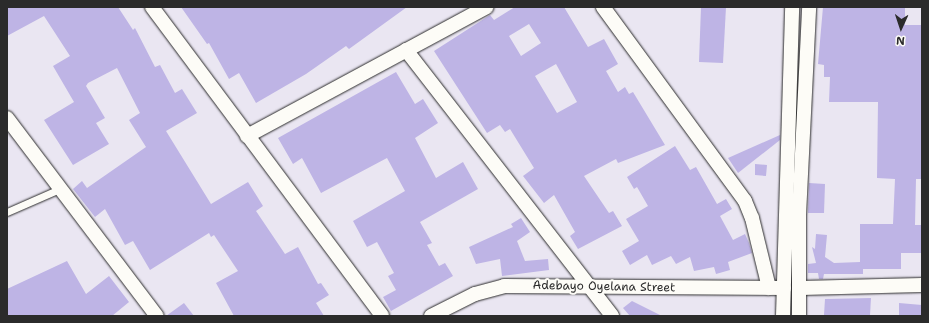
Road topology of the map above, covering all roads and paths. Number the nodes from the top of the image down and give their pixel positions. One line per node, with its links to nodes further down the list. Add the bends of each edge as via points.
1 (152, 7): 8 (street)
2 (487, 7): 6 (street)
3 (603, 7): 12 (street, via 745,201 752,218)
4 (792, 7): 13 (street)
5 (809, 7): 14 (street, via 799,215)
6 (406, 50): 8 (street); 15 (street)
7 (7, 118): 9 (street)
8 (247, 136): 17 (street)
9 (62, 188): 10 (lane); 16 (street)
10 (7, 212)
11 (922, 285): 14 (street)
12 (769, 288): 13 (street, Adebayo Oyelana Street); 15 (street, Adebayo Oyelana Street)
13 (784, 288): 20 (street)
14 (801, 288): 21 (street)
15 (592, 289): 18 (street, Adebayo Oyelana Street, via 504,286 474,294); 19 (street)
16 (157, 316)
17 (382, 316)
18 (431, 316)
19 (612, 316)
20 (782, 316)
21 (799, 316)

